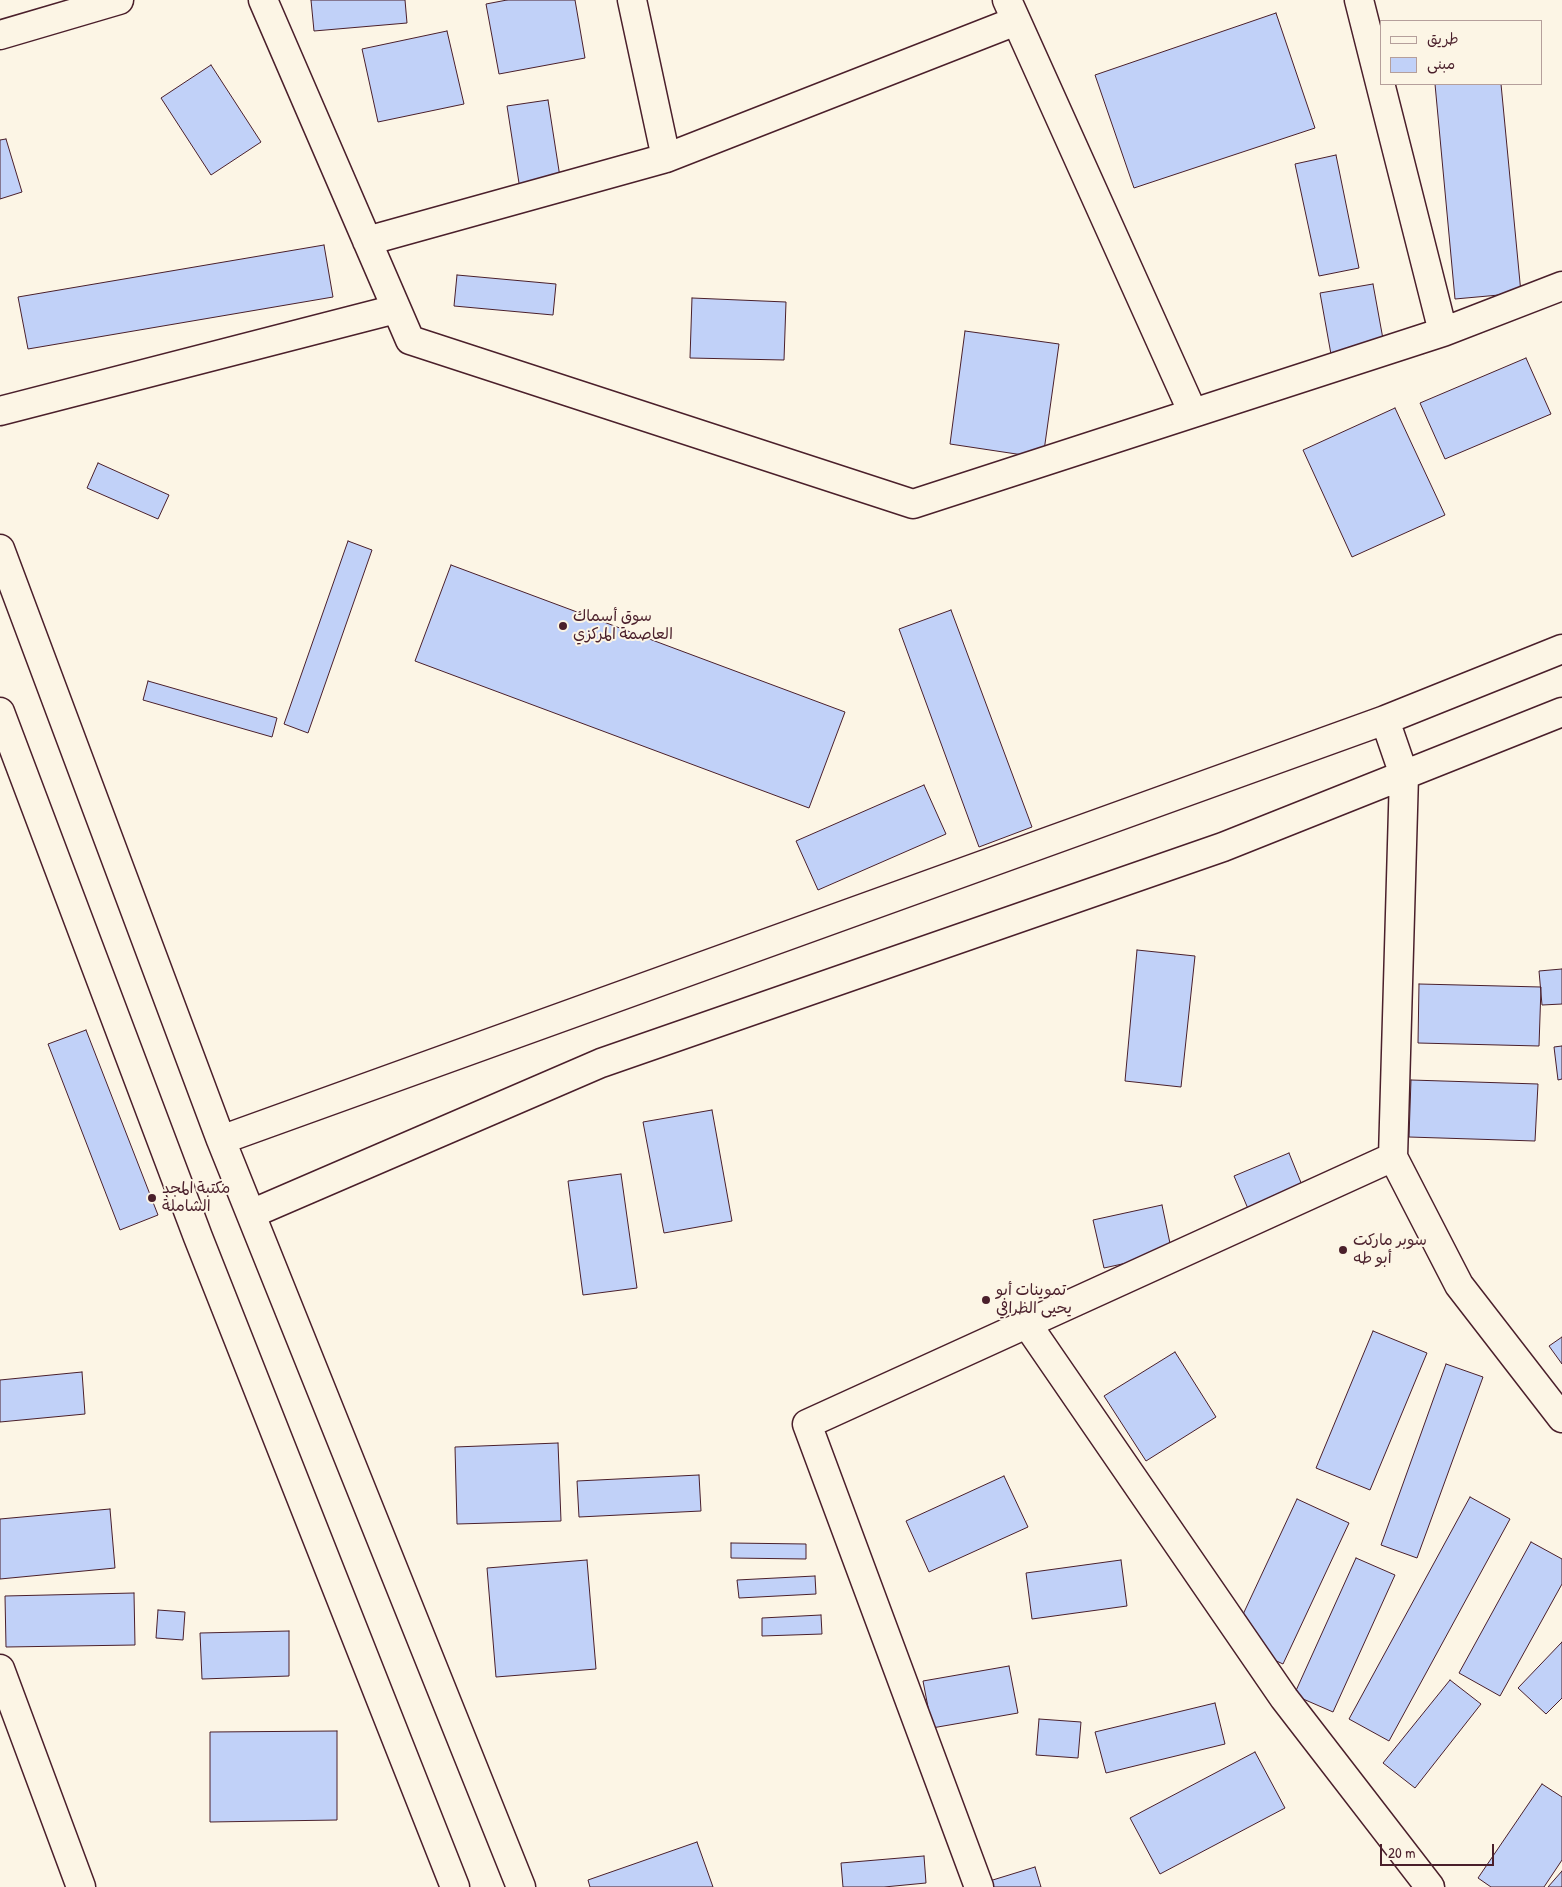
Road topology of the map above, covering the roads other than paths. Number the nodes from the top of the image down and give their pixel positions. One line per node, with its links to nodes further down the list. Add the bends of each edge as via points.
1 (119, 0): 6 (street)
2 (263, 0): 10 (street)
3 (632, 0): 9 (street)
4 (1360, 0): 7 (street)
5 (1011, 10): 9 (street); 15 (street)
6 (0, 36)
7 (1380, 80)
8 (1381, 85): 13 (street)
9 (666, 158): 10 (street)
10 (367, 241): 12 (street)
11 (1562, 286): 13 (street)
12 (396, 309): 14 (street); 15 (street, via 410,340 913,504)
13 (1443, 332): 15 (street)
14 (0, 411)
15 (1193, 413)
16 (0, 549): 22 (street)
17 (1562, 649): 20 (street)
18 (0, 712): 29 (street, via 198,1237)
19 (1562, 712): 21 (street)
20 (1385, 720): 21 (street); 22 (street)
21 (1404, 775): 23 (street); 24 (street, via 1223,847 601,1064)
22 (221, 1140): 24 (street)
23 (1393, 1157): 25 (street); 26 (street, via 1459,1285)
24 (251, 1214): 30 (street)
25 (1027, 1324): 31 (street, via 807,1424); 32 (street, via 1284,1698)
26 (1562, 1418)
27 (0, 1669): 28 (street)
28 (81, 1887)
29 (455, 1887)
30 (521, 1887)
31 (979, 1887)
32 (1430, 1887)

